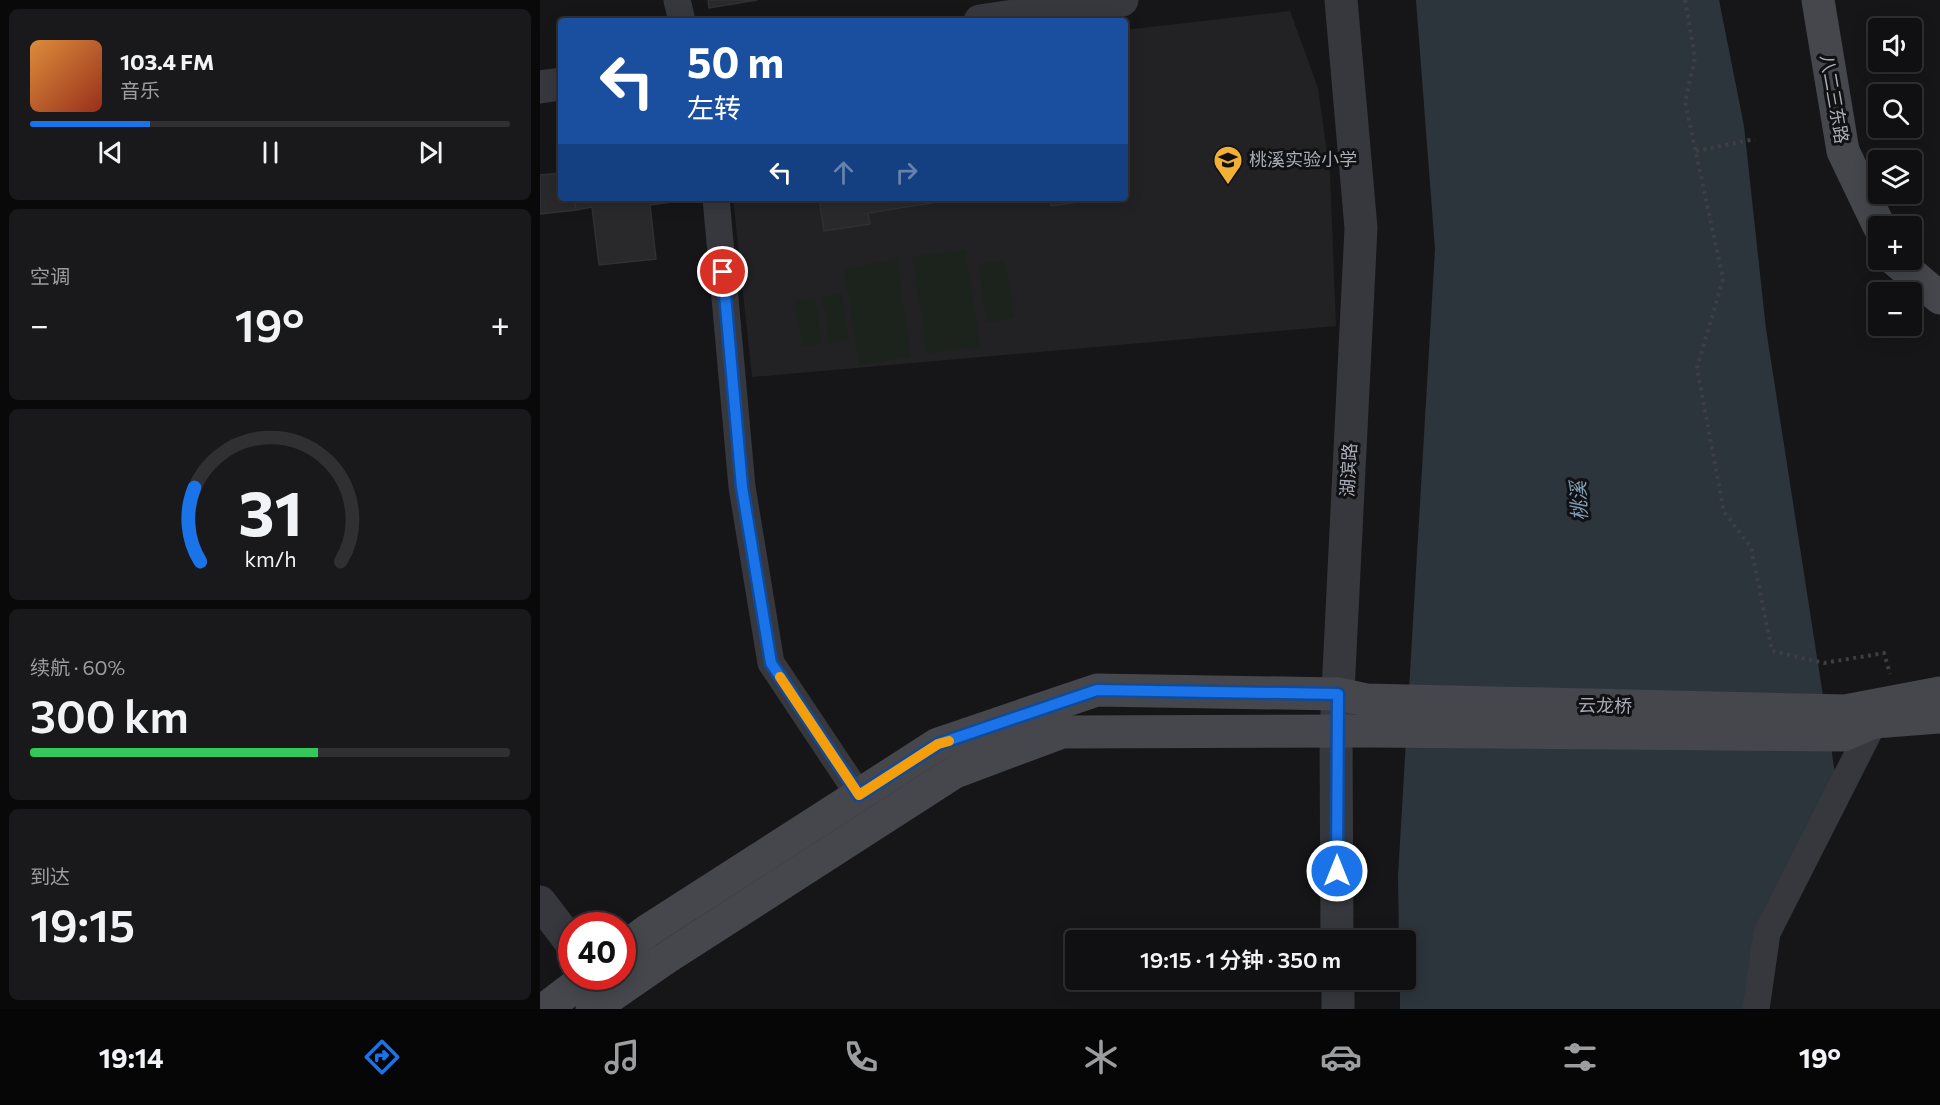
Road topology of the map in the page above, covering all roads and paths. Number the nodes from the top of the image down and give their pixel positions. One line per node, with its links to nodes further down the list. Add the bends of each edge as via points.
1 (676, 0): 7 (street)
2 (1122, 0): 6 (street)
3 (1341, 0): 18 (street, 湖滨路, via 1361,228)
4 (1685, 0): 12 (path, via 1695,58 1685,102)
5 (1818, 0): 14 (main road, 八二三东路, via 1843,151)
6 (1020, 7): 8 (street)
7 (681, 18)
8 (989, 18)
9 (558, 84): 10 (street)
10 (540, 87)
11 (1755, 139): 12 (path)
12 (1696, 151): 19 (path, via 1723,279 1697,368 1724,512 1751,547 1772,651 1824,663 1884,653)
13 (716, 201): 21 (street, via 742,487 771,663)
14 (1874, 216)
15 (1907, 270): 16 (main road)
16 (1940, 298)
17 (1940, 693): 19 (main road)
18 (1352, 714): 19 (main road, 云龙桥); 21 (main road, via 1097,690 938,744); 24 (street, 湖滨路); 27 (main road, via 1062,732 955,772)
19 (1864, 717): 20 (main road); 30 (street, via 1767,933)
20 (1940, 717)
21 (859, 795): 25 (main road)
22 (540, 902): 23 (street)
23 (558, 926)
24 (1338, 930)
25 (636, 939)
26 (1338, 990): 29 (street)
27 (601, 993): 28 (main road)
28 (545, 1009)
29 (1338, 1009)
30 (1756, 1009)

